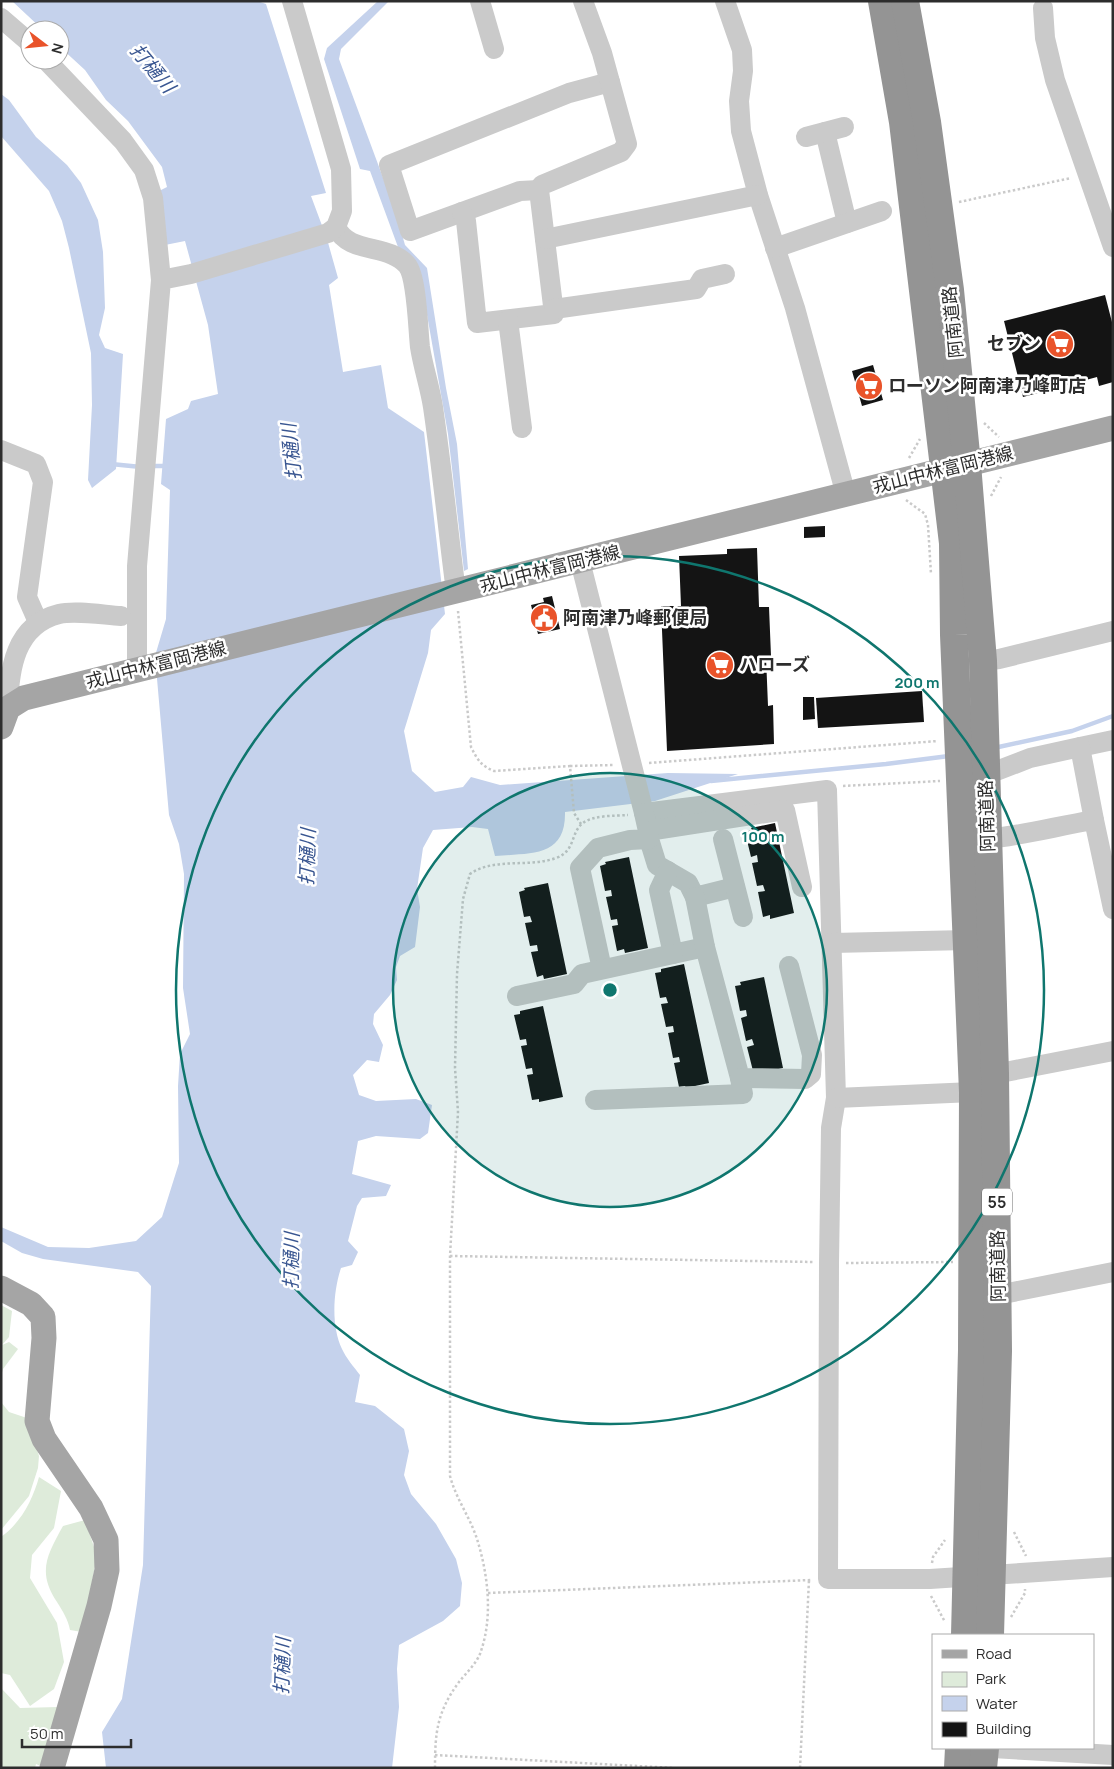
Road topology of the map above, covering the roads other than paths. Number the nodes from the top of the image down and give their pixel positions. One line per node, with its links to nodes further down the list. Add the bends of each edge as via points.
1 (292, 1): 19 (street, via 341,169 342,211)
2 (480, 1): 10 (street)
3 (583, 1): 12 (street)
4 (725, 1): 15 (street, via 742,50 741,131)
5 (882, 1): 30 (highway, 阿南道路 / 55)
6 (905, 1): 30 (highway, 阿南道路 / 55, via 929,132 950,290)
7 (1044, 8): 22 (street, via 1045,38 1055,80)
8 (1, 18): 9 (street)
9 (20, 34)
10 (494, 49)
11 (56, 70): 24 (street, via 123,141 144,170 153,198)
12 (610, 82): 14 (street, via 627,144 621,152 542,185); 17 (street, via 568,94 389,164 410,231)
13 (844, 127): 18 (street, via 815,135)
14 (539, 190): 17 (street, via 520,191); 20 (street)
15 (758, 195): 20 (street); 21 (street)
16 (882, 211): 18 (street)
17 (462, 212): 26 (street, via 466,221 477,323)
18 (848, 223): 21 (street)
19 (332, 230): 24 (street, via 191,274); 33 (street, via 347,241 395,257 408,265 415,296 420,349 433,404)
20 (546, 239): 25 (street)
21 (775, 248): 31 (street, via 795,308)
22 (1113, 248)
23 (725, 274): 25 (street, via 702,279 696,289)
24 (161, 280): 38 (street, via 137,566)
25 (554, 309): 26 (street, via 554,314)
26 (508, 320): 27 (street)
27 (522, 428)
28 (1113, 428): 30 (main road, 戎山中林富岡港線)
29 (1, 450): 35 (street, via 36,464 43,482 27,597)
30 (956, 467): 31 (main road, 戎山中林富岡港線); 37 (highway, 阿南道路 / 55); 41 (highway, 阿南道路 / 55, via 953,543)
31 (846, 495): 32 (main road, 戎山中林富岡港線)
32 (580, 561): 33 (main road, 戎山中林富岡港線); 46 (street)
33 (452, 593): 38 (main road, 戎山中林富岡港線)
34 (121, 616): 35 (street, via 60,614)
35 (38, 622): 39 (street, via 19,645)
36 (1113, 631): 37 (street)
37 (983, 661): 41 (highway, 阿南道路 / 55)
38 (142, 669): 40 (main road, 戎山中林富岡港線, via 24,698)
39 (5, 675): 40 (street)
40 (5, 717)
41 (962, 739): 44 (highway, 阿南道路 / 55)
42 (1113, 740): 43 (street)
43 (1080, 746): 44 (street); 45 (street)
44 (974, 774): 48 (highway, 阿南道路 / 55); 55 (highway, 阿南道路 / 55)
45 (1094, 820): 48 (street, via 1046,828 1026,835); 53 (street)
46 (646, 822): 49 (street, via 654,861); 51 (street, via 785,810); 56 (street, via 827,790); 60 (street, via 630,840 598,848 580,868)
47 (723, 839): 50 (street)
48 (988, 839): 63 (highway, 阿南道路 / 55)
49 (668, 871): 52 (street, via 688,883); 58 (street, via 659,890)
50 (735, 887): 52 (street); 54 (street)
51 (802, 887)
52 (695, 897): 57 (street)
53 (1113, 909)
54 (743, 917)
55 (968, 940): 56 (street); 65 (highway, 阿南道路 / 55)
56 (832, 943): 66 (street)
57 (705, 948): 58 (street); 64 (street)
58 (673, 954): 60 (street)
59 (789, 966): 64 (street, via 812,1055 811,1074 805,1078)
60 (602, 969): 61 (street, via 582,974 574,984)
61 (518, 996)
62 (1113, 1052): 63 (street)
63 (995, 1074): 65 (street); 70 (highway, 阿南道路 / 55)
64 (740, 1078): 67 (street, via 743,1094)
65 (973, 1092): 66 (street); 72 (highway, 阿南道路 / 55)
66 (836, 1098): 72 (street, via 831,1128 828,1579)
67 (595, 1100)
68 (1113, 1272): 70 (street)
69 (1, 1288): 79 (main road, via 31,1304 43,1317 36,1421 44,1439 91,1508 106,1540 107,1570 99,1606)
70 (998, 1295): 72 (highway, 阿南道路 / 55)
71 (1113, 1567): 72 (street)
72 (980, 1576): 73 (highway, 阿南道路 / 55); 74 (highway, 阿南道路 / 55)
73 (998, 1630)
74 (955, 1632)
75 (959, 1749): 80 (highway)
76 (985, 1749): 81 (highway)
77 (1009, 1749): 78 (street)
78 (1113, 1755)
79 (52, 1768)
80 (958, 1768)
81 (983, 1768)

